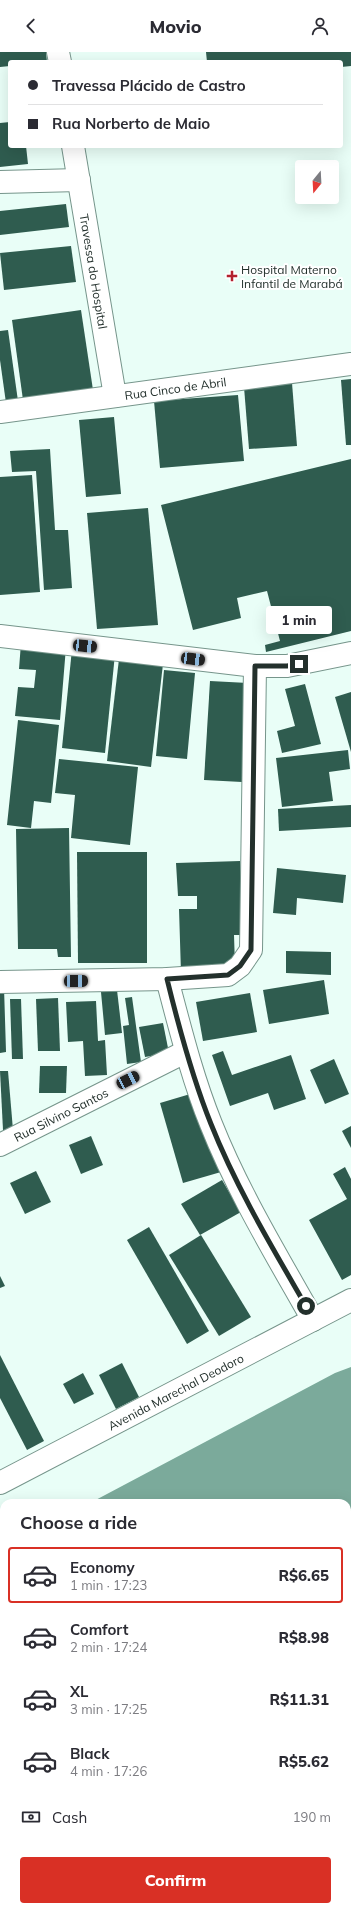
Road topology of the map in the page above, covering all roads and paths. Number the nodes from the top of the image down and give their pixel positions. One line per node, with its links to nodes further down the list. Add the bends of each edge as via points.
1 (73, 148): 2 (street, Travessa do Hospital)
2 (79, 180): 3 (street); 5 (street, Travessa do Hospital)
3 (0, 182)
4 (351, 364): 5 (street, Rua Cinco de Abril)
5 (115, 396): 6 (street, Rua Cinco de Abril)
6 (0, 412)
7 (0, 636): 9 (street)
8 (351, 653): 9 (street, via 287,666)
9 (255, 666): 10 (street, via 251,950 240,966 228,975)
10 (167, 979): 11 (street); 12 (street)
11 (0, 982)
12 (186, 1052): 13 (street, Rua Silvino Santos); 15 (street, via 211,1124 242,1191)
13 (0, 1145)
14 (351, 1300): 15 (street, Avenida Marechal Deodoro)
15 (313, 1320): 16 (street, Avenida Marechal Deodoro)
16 (0, 1483)

